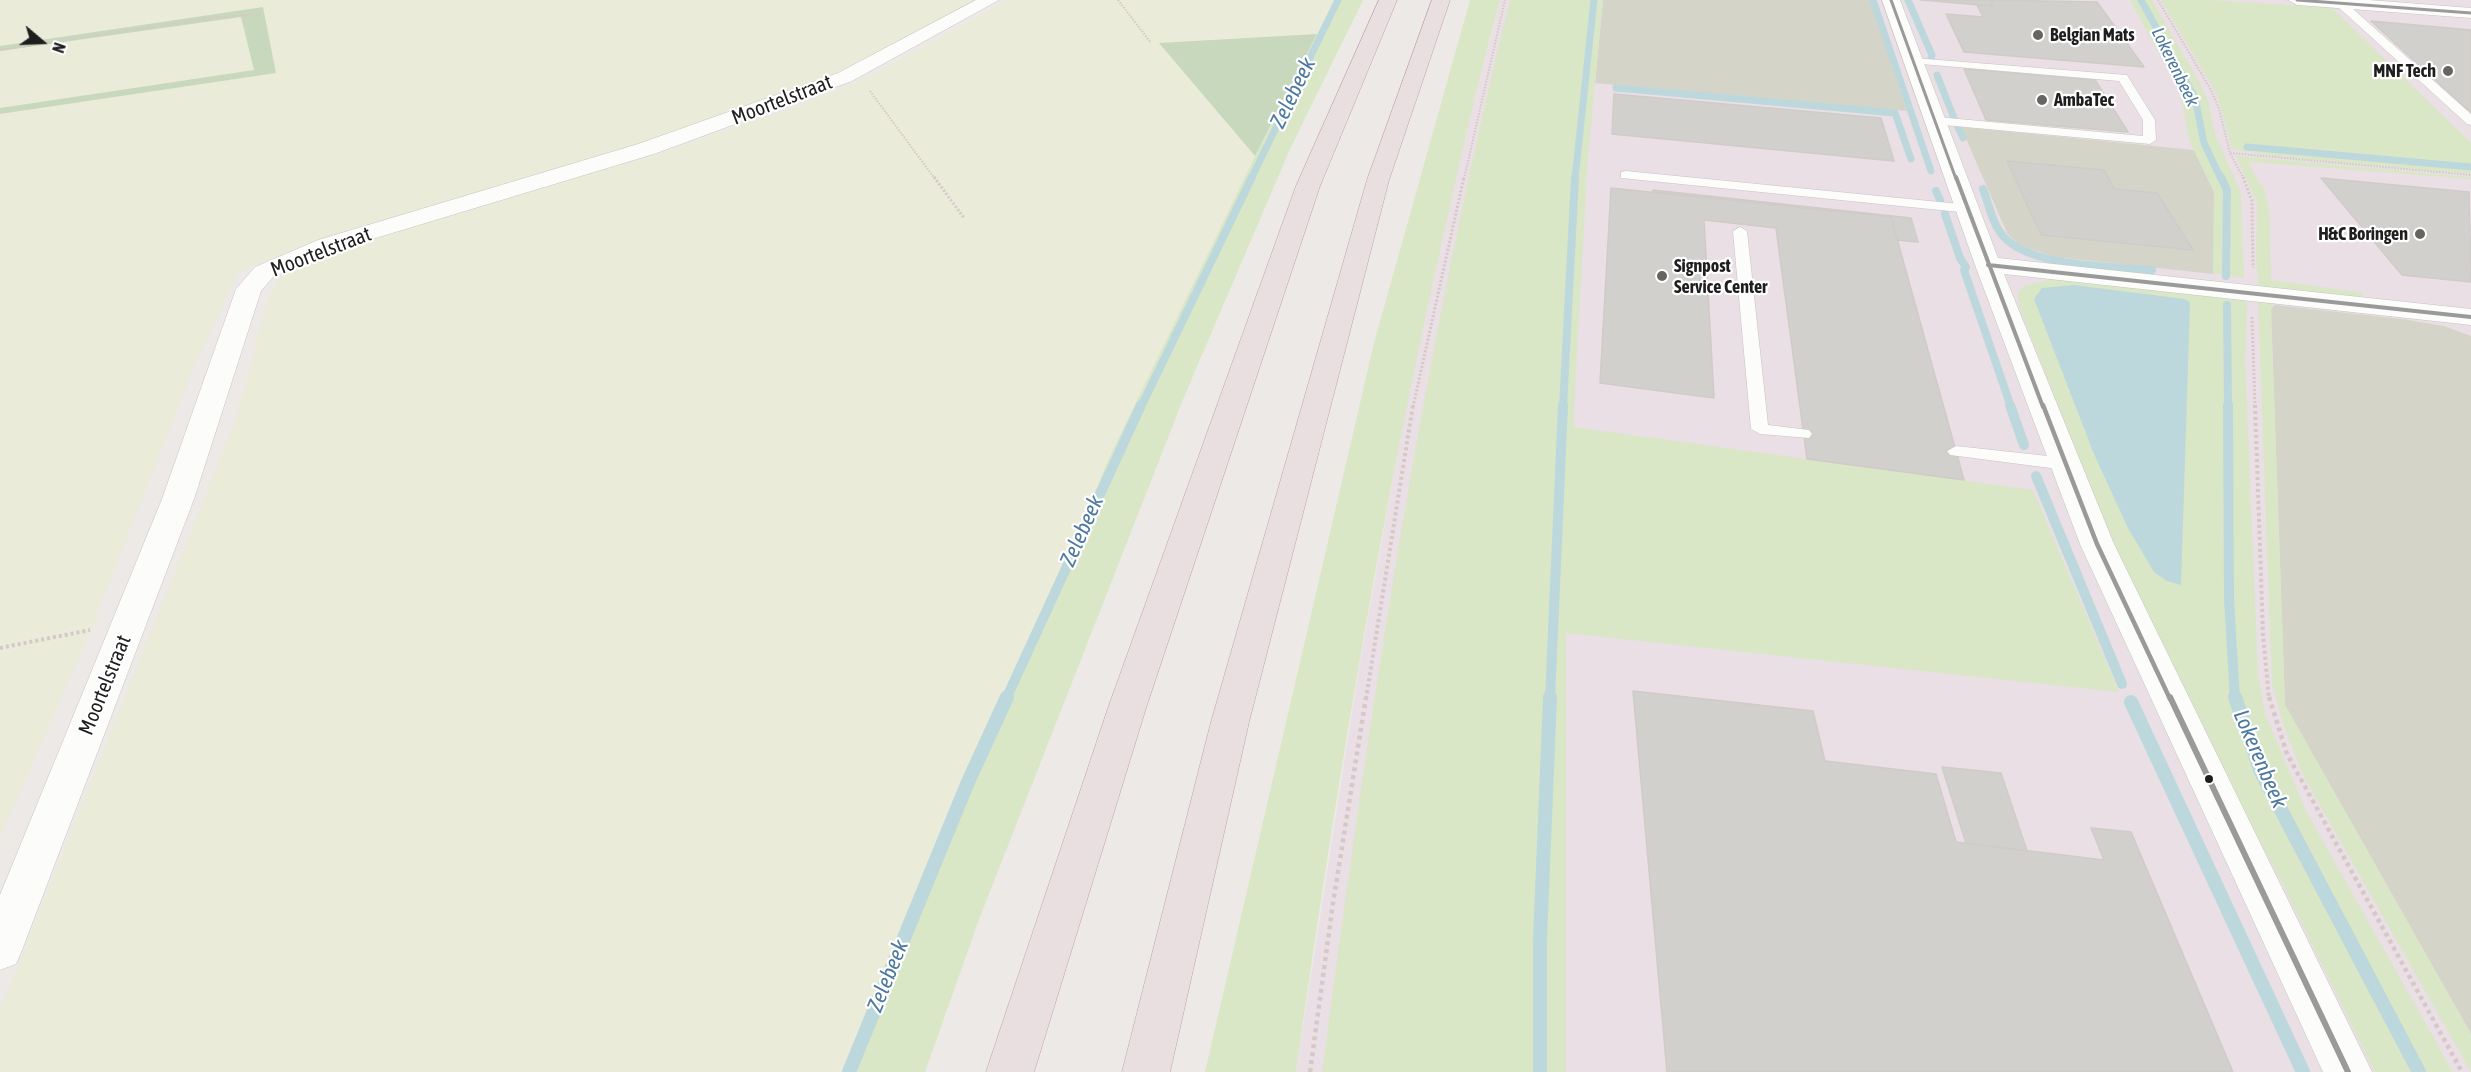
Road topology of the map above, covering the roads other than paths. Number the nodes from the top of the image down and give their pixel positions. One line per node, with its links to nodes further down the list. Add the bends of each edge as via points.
1 (990, 0): 19 (street, Moortelstraat, via 856,71 741,117 327,245 264,272 249,289 178,499)
2 (1388, 0): 20 (highway, via 1308,186 1127,708)
3 (1441, 0): 21 (highway, via 1375,191 1230,722)
4 (1892, 0): 8 (street)
5 (2298, 0): 6 (street)
6 (2340, 3): 7 (street); 9 (lane)
7 (2471, 13)
8 (1914, 61): 10 (street); 10 (lane, via 2123,78 2149,120 2150,140)
9 (2471, 121)
10 (1937, 122): 12 (street)
11 (1626, 175): 12 (lane)
12 (1970, 209): 14 (street)
13 (1740, 231): 16 (lane, via 1760,429)
14 (1988, 265): 15 (street); 18 (street)
15 (2471, 317)
16 (1803, 434)
17 (1956, 451): 18 (lane)
18 (2066, 464): 22 (street, via 2097,544)
19 (0, 950)
20 (1010, 1072)
21 (1146, 1072)
22 (2348, 1072)

